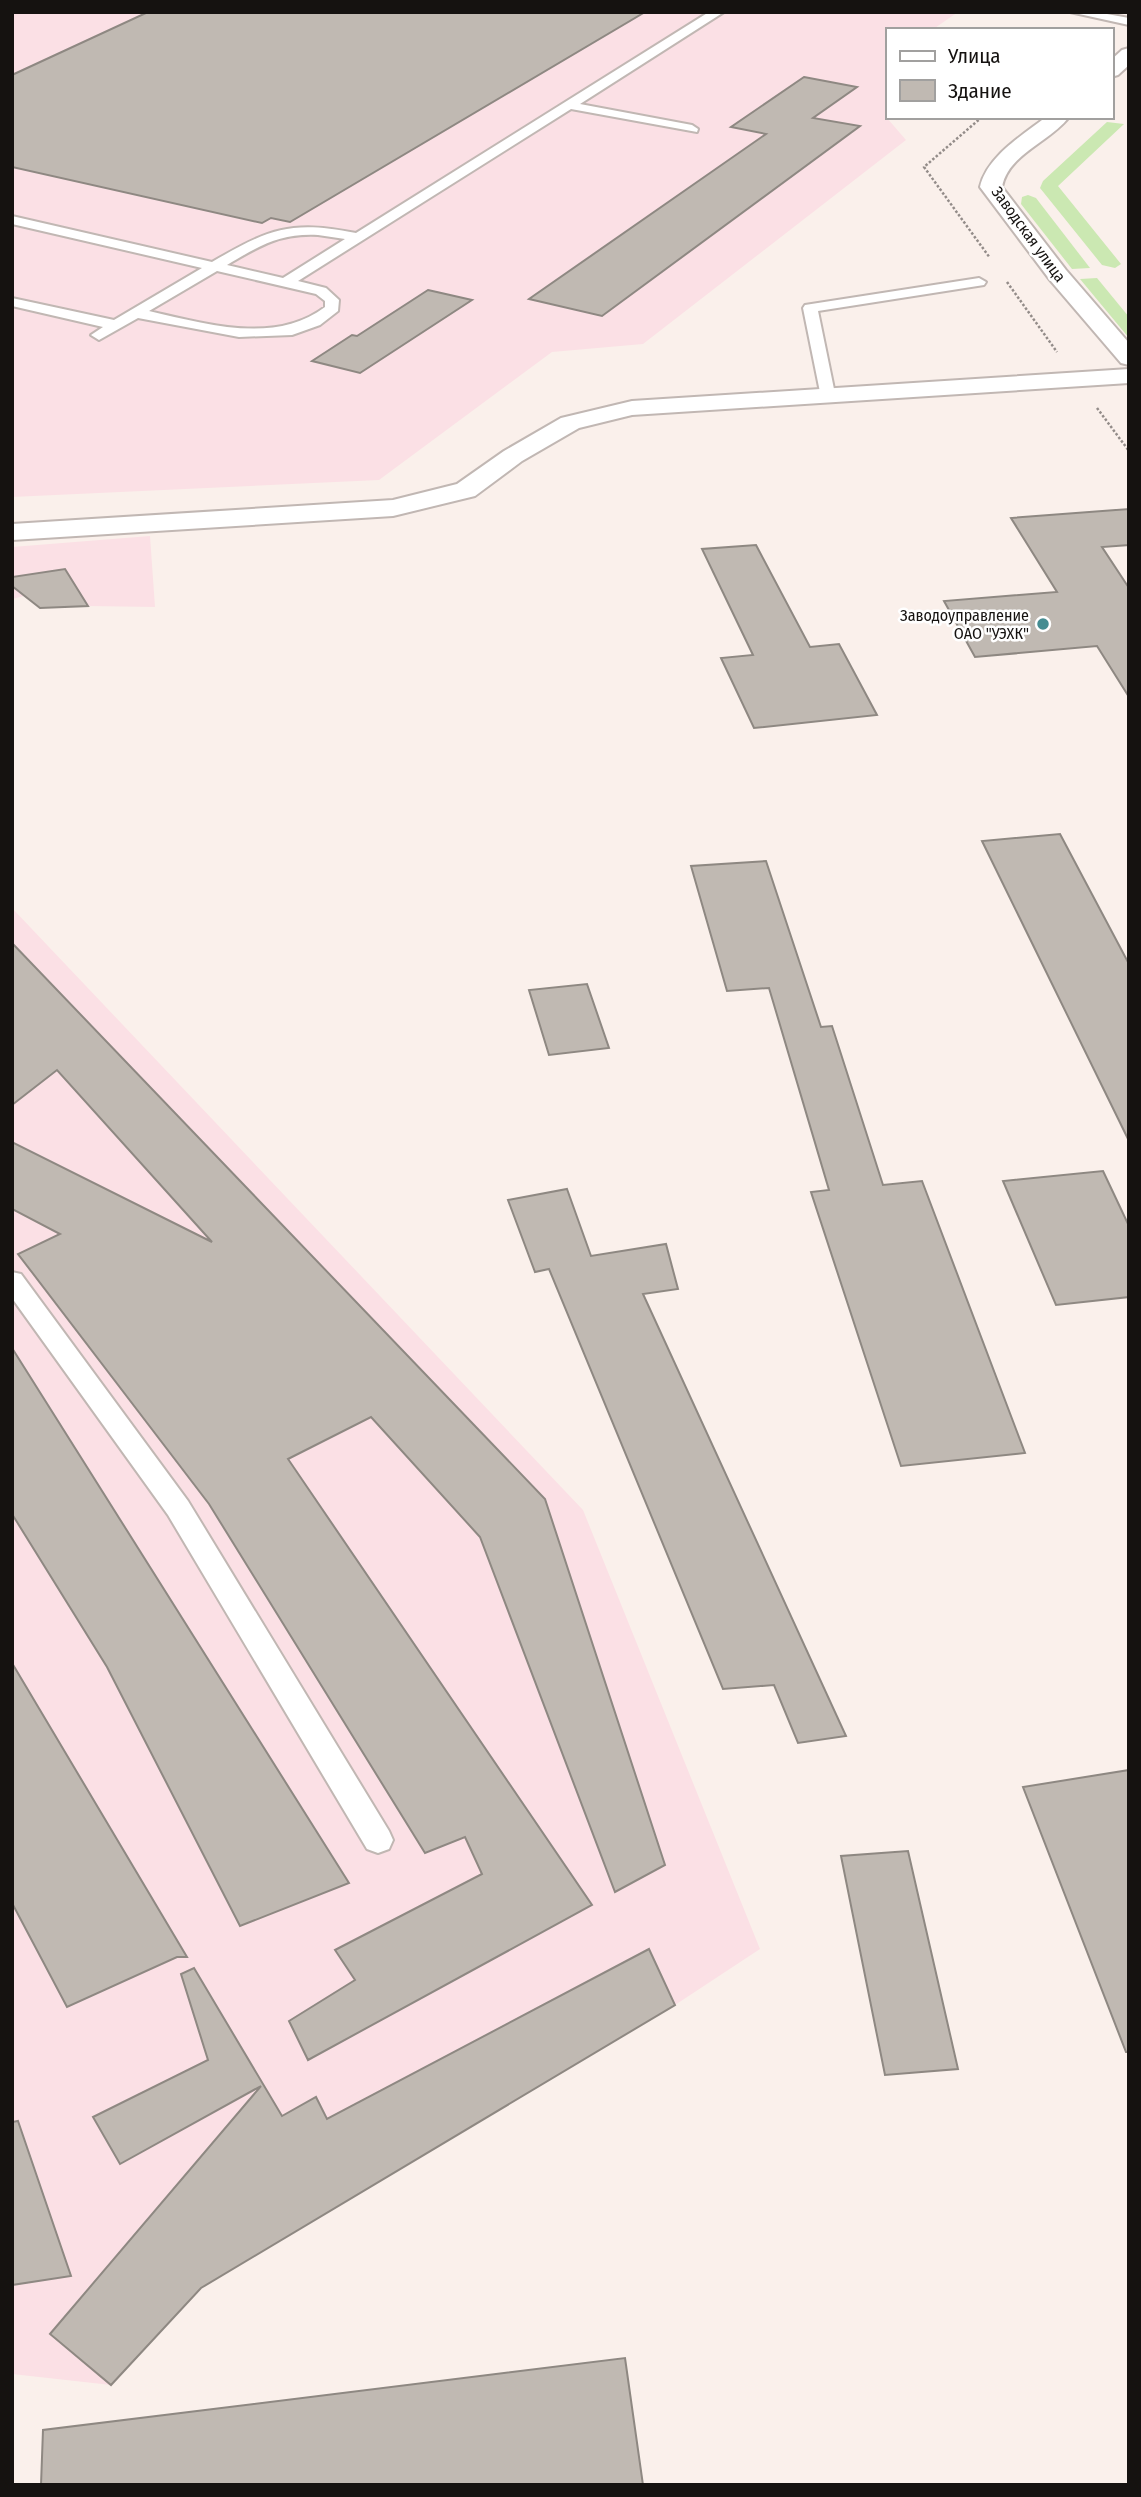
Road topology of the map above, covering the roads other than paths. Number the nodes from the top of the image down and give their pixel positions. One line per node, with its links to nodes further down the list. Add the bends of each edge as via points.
1 (718, 12): 6 (lane)
2 (1076, 12): 3 (lane)
3 (1129, 22)
4 (1129, 54): 5 (street)
5 (1113, 69)
6 (568, 105): 8 (lane); 10 (lane)
7 (1057, 119): 18 (street, Заводская улица, via 998,168 991,187)
8 (692, 129)
9 (12, 220): 11 (lane)
10 (355, 237): 11 (lane, via 313,228 288,231 261,239); 12 (lane)
11 (214, 267): 12 (lane); 15 (lane)
12 (286, 282): 15 (lane, via 321,291 333,307 307,327 279,331 206,328)
13 (979, 282): 20 (lane, via 810,308)
14 (12, 302): 16 (lane)
15 (136, 313): 16 (lane)
16 (116, 325): 17 (lane)
17 (99, 335)
18 (1129, 358)
19 (1129, 376): 20 (street)
20 (827, 394): 21 (street, via 632,408 570,423 466,490 393,508)
21 (12, 532)
22 (12, 1279): 23 (lane, via 178,1508)
23 (378, 1840)

